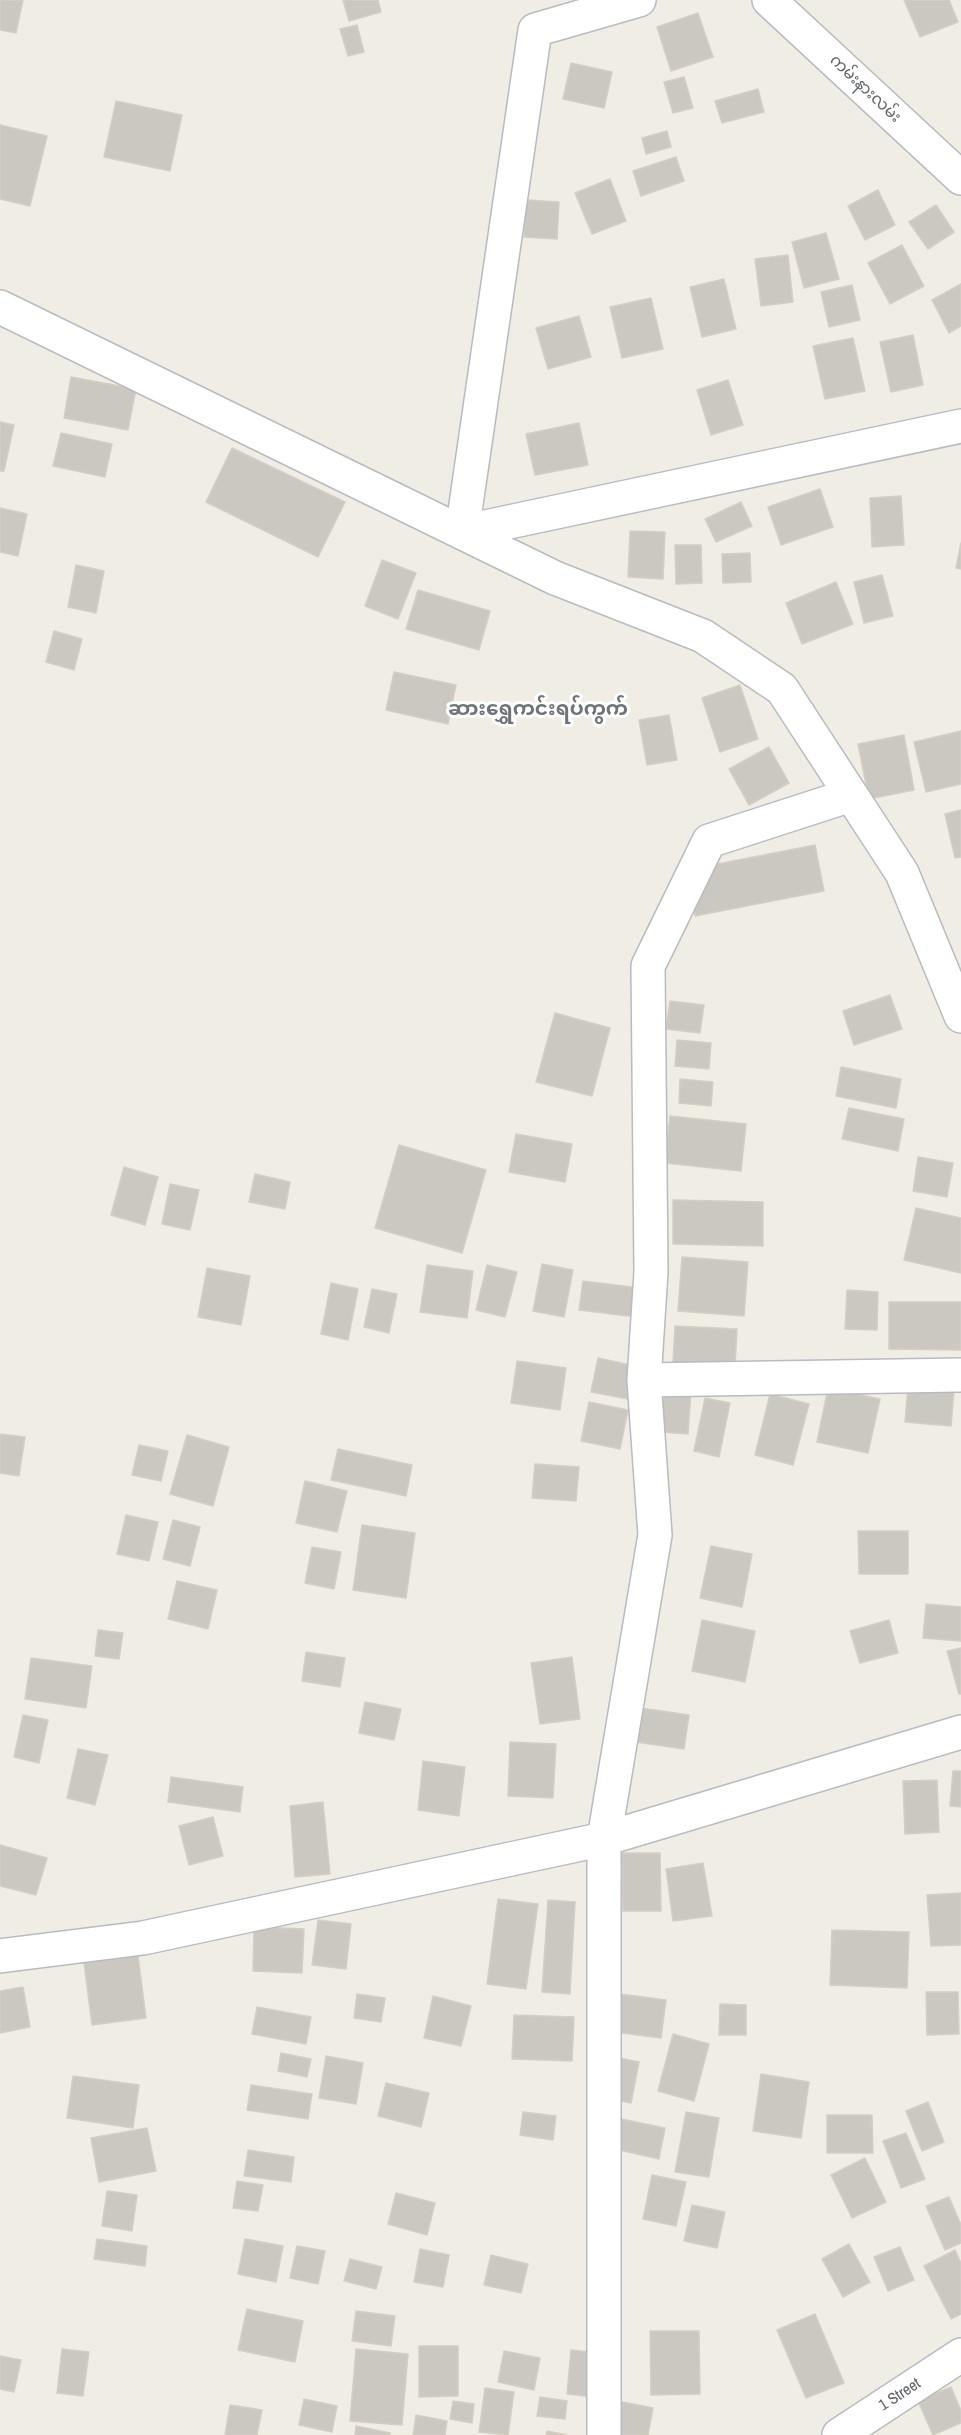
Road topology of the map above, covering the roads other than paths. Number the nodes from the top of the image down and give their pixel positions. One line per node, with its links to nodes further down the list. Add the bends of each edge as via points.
1 (639, 0): 6 (street, via 535,30)
2 (768, 0): 3 (street, ကမ်းနားလမ်း)
3 (961, 178)
4 (0, 307): 6 (street)
5 (961, 426): 6 (street)
6 (462, 532): 7 (street, via 555,578 703,636 772,682 782,689)
7 (851, 795): 8 (street, via 902,873); 10 (street, via 709,841 648,966 651,1272)
8 (961, 1016)
9 (961, 1375): 10 (street)
10 (644, 1380): 12 (street, via 655,1535)
11 (961, 1732): 12 (street)
12 (604, 1839): 13 (street, via 143,1938); 15 (street)
13 (0, 1956)
14 (961, 2355): 16 (street, 1 Street)
15 (604, 2435)
16 (839, 2435)

